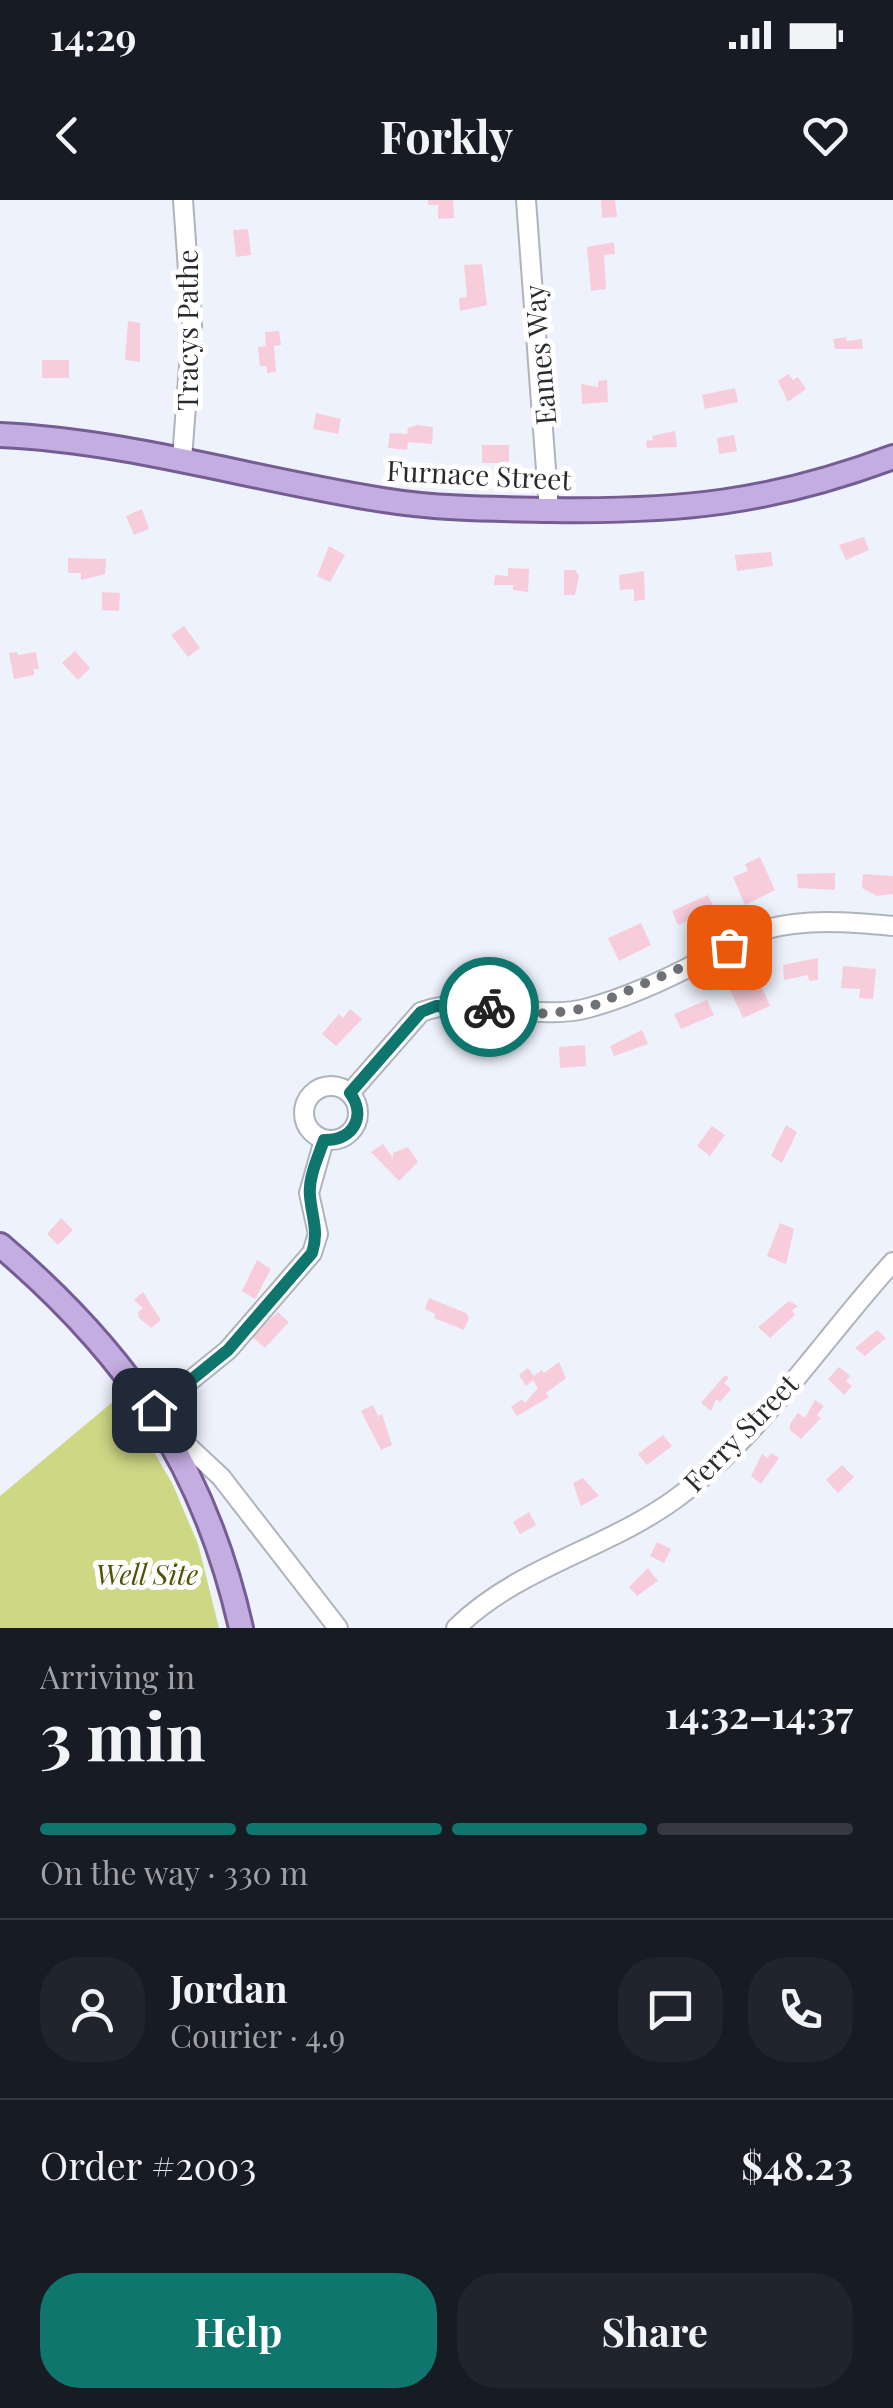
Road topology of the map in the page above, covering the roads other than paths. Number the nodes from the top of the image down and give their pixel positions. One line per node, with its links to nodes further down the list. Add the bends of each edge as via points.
1 (183, 200): 5 (street, Tracys Pathe, via 192,326)
2 (526, 200): 6 (street, Eames Way)
3 (0, 435): 5 (main road, Furnace Street)
4 (893, 457): 6 (main road, Furnace Street, via 725,504)
5 (182, 459): 6 (main road, Furnace Street, via 395,502)
6 (549, 510)
7 (893, 926): 8 (street, via 827,922 762,930 588,1008 546,1014 436,1006 421,1012)
8 (350, 1093): 9 (street, via 357,1105 355,1126); 9 (street, via 330,1085 306,1100 304,1121)
9 (324, 1140): 12 (street, via 309,1193 318,1234 312,1253 228,1350)
10 (0, 1245): 12 (main road, via 94,1334)
11 (893, 1262): 15 (street, Ferry Street, via 695,1484 639,1523 509,1587)
12 (158, 1416): 13 (main road, via 208,1517); 14 (street, via 221,1476)
13 (241, 1628)
14 (338, 1628)
15 (456, 1628)

